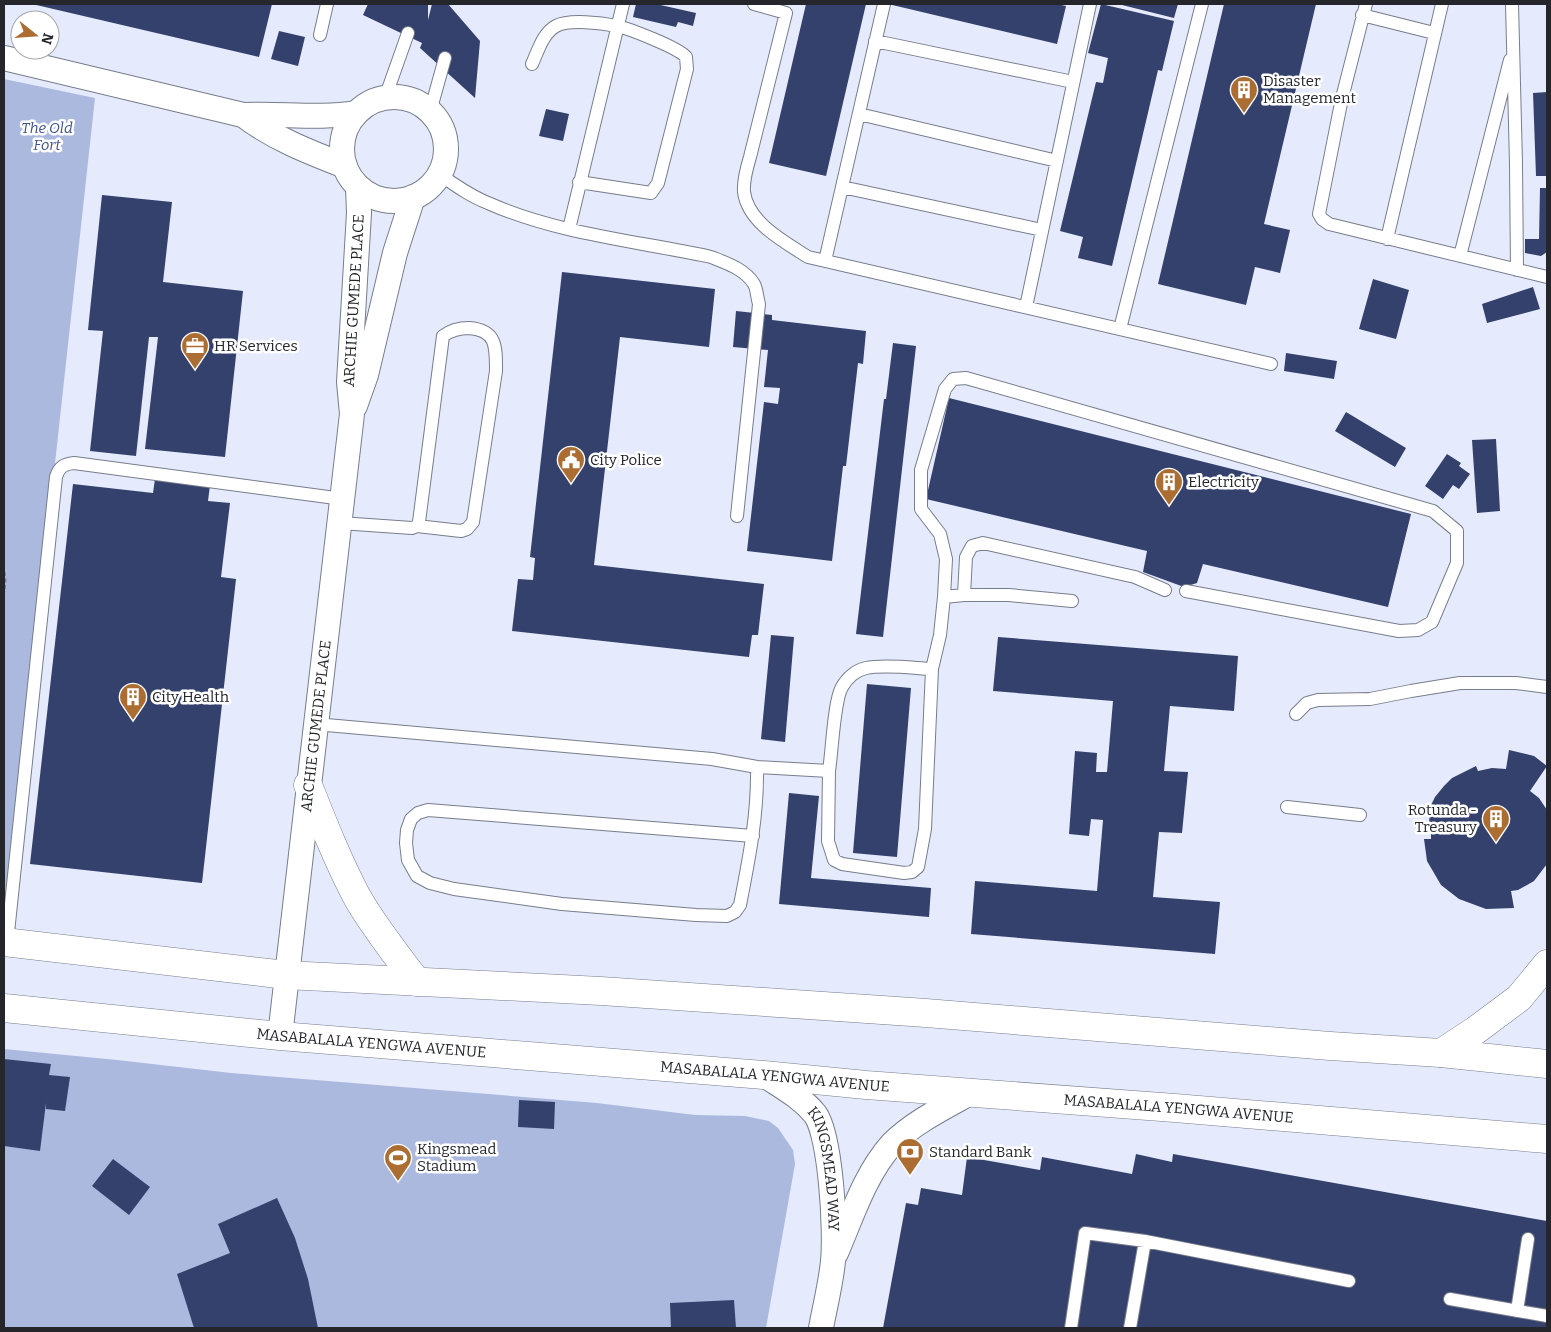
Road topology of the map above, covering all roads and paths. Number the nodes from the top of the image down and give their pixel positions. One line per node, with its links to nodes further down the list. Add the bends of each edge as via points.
1 (327, 4): 14 (lane)
2 (623, 4): 11 (lane)
3 (754, 4): 9 (lane)
4 (884, 4): 15 (lane)
5 (1090, 4): 20 (lane)
6 (1202, 4): 41 (lane)
7 (1442, 4): 13 (lane)
8 (1512, 4): 16 (lane)
9 (787, 8): 37 (lane, via 747,166 744,192 757,219 769,232 808,257)
10 (1364, 10): 13 (lane); 35 (lane, via 1342,98 1319,214 1328,224)
11 (617, 26): 19 (lane, via 573,22 555,26 545,37); 29 (lane); 29 (lane, via 683,53 688,60 687,69 654,190 651,193)
12 (408, 33): 21 (lane)
13 (1434, 33): 35 (lane)
14 (320, 35)
15 (875, 41): 20 (lane); 24 (lane)
16 (1514, 45): 36 (lane); 38 (lane)
17 (4, 58): 25 (street)
18 (445, 58): 22 (lane)
19 (532, 64)
20 (1073, 82): 26 (lane)
21 (385, 98): 22 (street, via 417,102); 23 (street, via 369,103)
22 (430, 112): 28 (street, via 444,135 446,148)
23 (356, 113): 25 (street, via 339,116); 27 (street, via 343,138)
24 (858, 114): 26 (lane); 31 (lane)
25 (243, 115): 27 (street, via 260,128)
26 (1056, 161): 34 (lane)
27 (344, 166): 30 (street)
28 (439, 174): 32 (street, via 424,192); 33 (lane, via 488,203)
29 (579, 182): 33 (lane)
30 (358, 187): 32 (street, via 370,196 384,200 399,201); 43 (street, ARCHIE GUMEDE PLACE, via 349,382)
31 (842, 187): 34 (lane); 37 (lane)
32 (413, 197): 43 (street, ARCHIE GUMEDE PLACE, via 395,253 366,375)
33 (569, 229): 45 (lane, via 710,257 744,272 755,285 759,304)
34 (1042, 230): 40 (lane)
35 (1387, 239): 36 (lane)
36 (1460, 256): 38 (lane)
37 (825, 261): 40 (lane)
38 (1517, 270): 39 (lane)
39 (1547, 277)
40 (1026, 307): 41 (lane)
41 (1120, 329): 42 (lane)
42 (1271, 364)
43 (352, 414): 44 (street, ARCHIE GUMEDE PLACE)
44 (343, 499): 46 (street, ARCHIE GUMEDE PLACE); 65 (lane, via 74,463 58,470)
45 (737, 516)
46 (340, 523): 47 (lane); 58 (street, ARCHIE GUMEDE PLACE)
47 (417, 526): 47 (lane, via 443,336 451,330 478,329 489,333 494,342 496,371 473,522 468,530 461,531)
48 (4, 572): 51 (path)
49 (1165, 590): 52 (lane, via 1135,577 983,543 972,546 966,557)
50 (1186, 591): 53 (lane, via 1399,631 1418,630 1432,622 1457,563 1457,531 1433,511 966,378 953,379 945,389 921,470 921,509 940,534 946,559)
51 (4, 592)
52 (964, 595): 53 (lane); 54 (lane, via 1009,595)
53 (944, 597): 55 (lane)
54 (1072, 602)
55 (932, 669): 60 (lane, via 866,668 849,677 841,688); 60 (lane, via 925,829 920,862 915,870 904,873 885,871 834,860 828,841)
56 (1547, 686): 57 (lane, via 1460,683 1370,699 1318,700 1307,703)
57 (1296, 714)
58 (315, 724): 59 (lane, via 712,759); 61 (street, ARCHIE GUMEDE PLACE)
59 (757, 767): 60 (lane); 64 (lane)
60 (829, 771)
61 (308, 785): 67 (street, ARCHIE GUMEDE PLACE); 68 (main road, via 358,898)
62 (1287, 807): 63 (lane)
63 (1360, 815)
64 (753, 836): 64 (lane, via 740,905 736,912 727,916 562,904 454,889 417,876 408,860 406,843 411,818 428,810)
65 (5, 942): 67 (main road)
66 (1547, 964): 71 (main road, via 1519,998)
67 (286, 975): 68 (main road); 70 (street, ARCHIE GUMEDE PLACE)
68 (417, 982): 71 (main road, via 917,1012)
69 (4, 1008): 70 (main road, MASABALALA YENGWA AVENUE)
70 (280, 1036): 73 (main road, MASABALALA YENGWA AVENUE)
71 (1441, 1052): 72 (main road)
72 (1547, 1064)
73 (764, 1075): 74 (main road, MASABALALA YENGWA AVENUE, via 866,1086); 78 (street, KINGSMEAD WAY, via 803,1101 816,1116 824,1138 832,1187)
74 (972, 1092): 75 (main road, MASABALALA YENGWA AVENUE); 78 (street, KINGSMEAD WAY, via 910,1129 892,1145 869,1178)
75 (1547, 1139)
76 (1528, 1239): 81 (lane)
77 (1145, 1241): 79 (lane); 84 (lane, via 1085,1233); 85 (lane)
78 (833, 1259): 83 (street, KINGSMEAD WAY)
79 (1349, 1280)
80 (1450, 1299): 81 (lane)
81 (1517, 1310): 82 (lane)
82 (1547, 1316)
83 (821, 1328)
84 (1071, 1328)
85 (1130, 1328)

